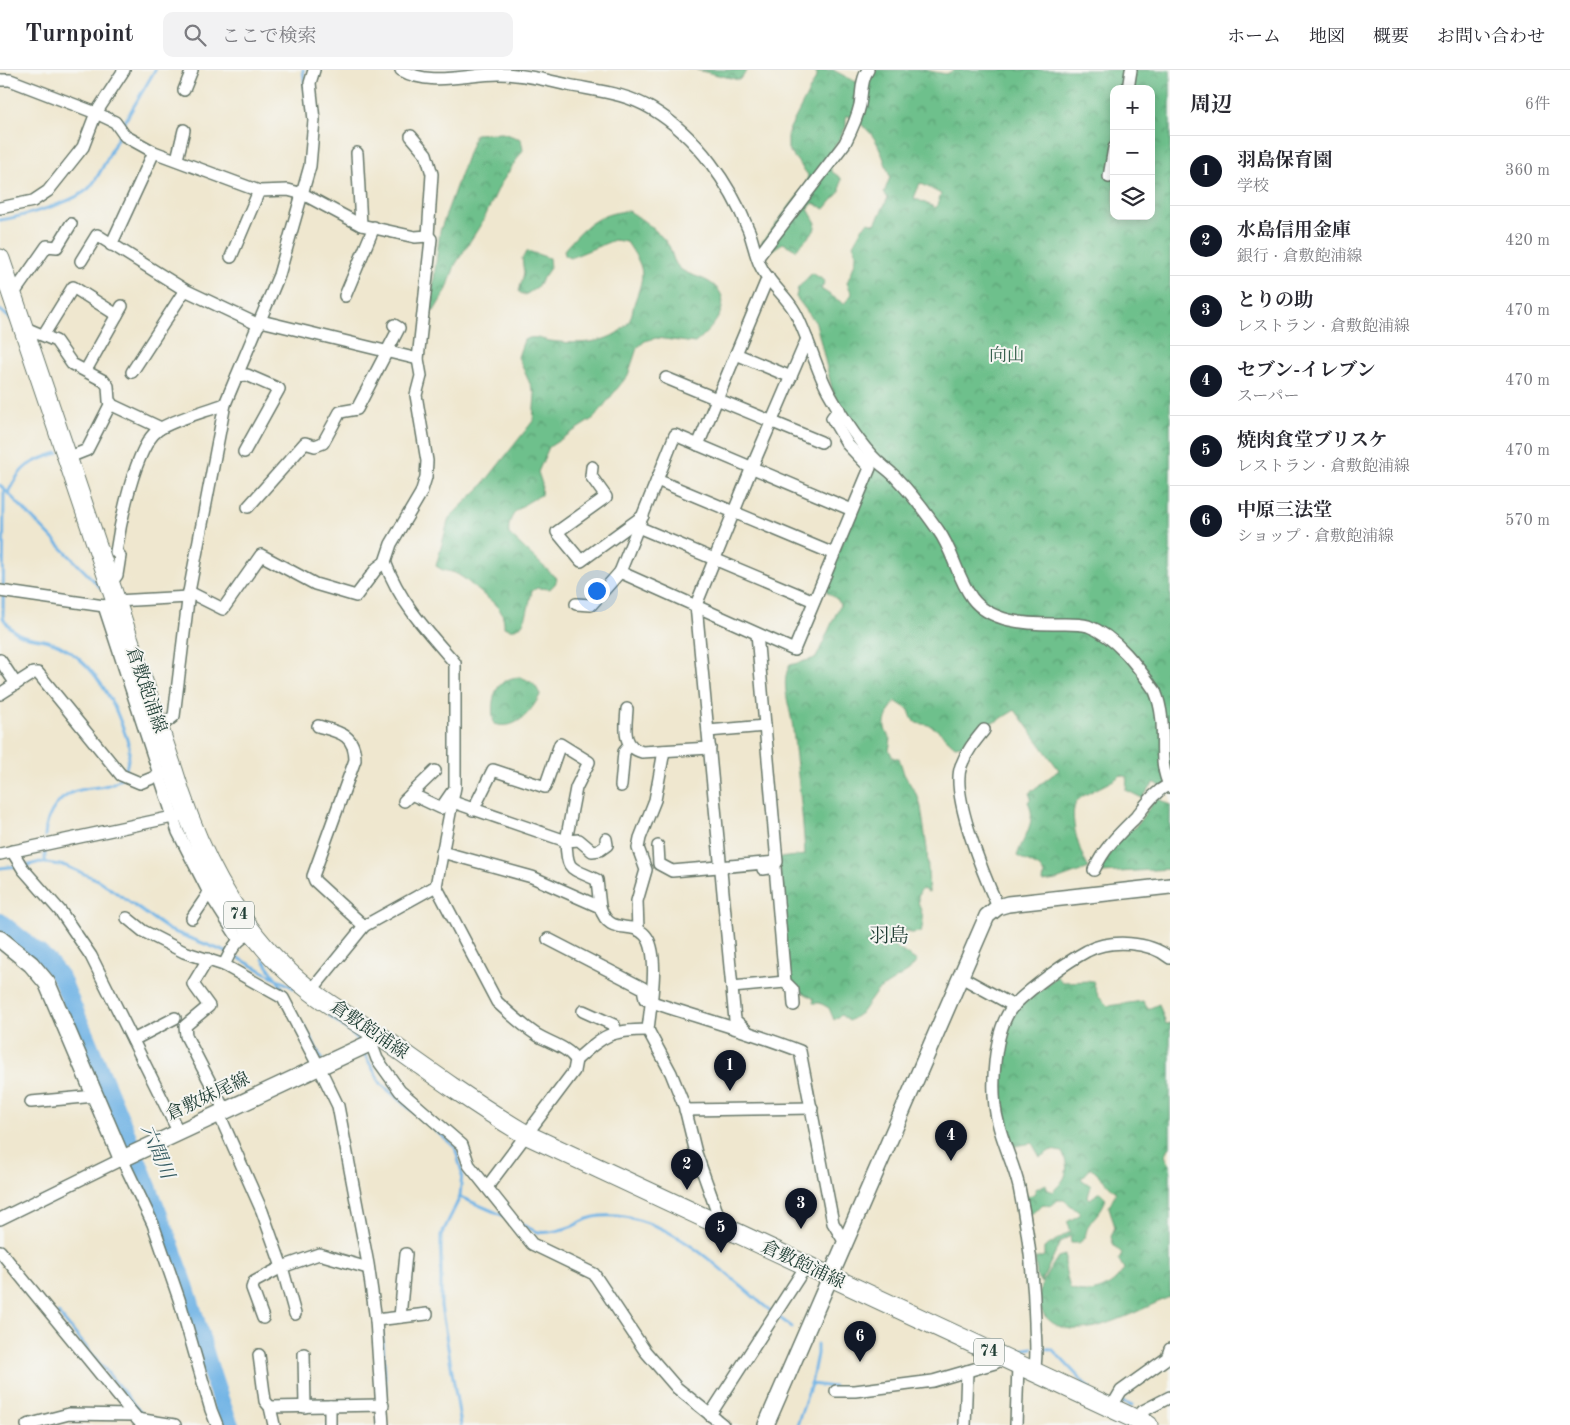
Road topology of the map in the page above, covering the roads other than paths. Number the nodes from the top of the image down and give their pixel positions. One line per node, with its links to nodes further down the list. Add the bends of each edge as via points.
1 (124, 70): 10 (street)
2 (192, 70): 9 (street)
3 (314, 70): 19 (street, via 310,83 313,139)
4 (401, 70): 27 (street, via 424,78 500,74 527,76 624,95 651,108 696,146 729,189)
5 (868, 70): 27 (street, via 864,74 855,122 845,143)
6 (1131, 70): 8 (street)
7 (0, 80): 10 (street, via 10,80)
8 (1129, 85)
9 (184, 90)
10 (96, 113): 13 (street, via 115,122 125,136); 20 (street, via 83,147 48,191 34,201)
11 (184, 130): 15 (street)
12 (411, 136): 24 (street, via 426,154 432,174)
13 (154, 152): 15 (street); 25 (street)
14 (357, 153): 22 (street)
15 (177, 159): 18 (street)
16 (1110, 171): 17 (street)
17 (1109, 177)
18 (259, 191): 19 (street, via 288,190); 26 (street)
19 (303, 194): 22 (street); 34 (street, via 279,275)
20 (0, 208)
21 (71, 224): 32 (street, via 56,247 47,246)
22 (361, 224): 23 (street)
23 (374, 227): 24 (street, via 415,237); 33 (street)
24 (428, 236): 41 (street, via 431,239)
25 (111, 245): 29 (street, via 97,235); 31 (street)
26 (230, 257)
27 (758, 257): 30 (street)
28 (0, 259): 32 (main road, 倉敷飽浦線 / 74)
29 (81, 261)
30 (768, 278): 38 (street, via 794,309); 40 (street)
31 (185, 290): 34 (street); 43 (street)
32 (12, 296): 36 (main road, 倉敷飽浦線 / 74)
33 (345, 296)
34 (260, 323): 39 (street); 44 (street)
35 (394, 325): 39 (street, via 399,328)
36 (23, 327): 37 (street); 56 (main road, 倉敷飽浦線 / 74)
37 (44, 334): 42 (street, via 56,341 72,364); 42 (street, via 73,287 119,310)
38 (807, 339): 45 (street); 50 (street)
39 (386, 352): 41 (street); 60 (street, via 357,409 340,412 323,443 315,446 305,443)
40 (736, 354): 45 (street); 47 (street)
41 (418, 359): 66 (street, via 420,376 416,395 427,462 426,477)
42 (86, 370): 48 (street, via 108,386)
43 (132, 372)
44 (237, 376): 49 (street); 55 (street, via 247,375 279,389)
45 (791, 377): 51 (street)
46 (666, 378): 47 (street)
47 (717, 399): 51 (street); 54 (street)
48 (110, 403): 52 (street); 56 (street, via 87,450)
49 (225, 404): 52 (street); 69 (street)
50 (839, 409): 61 (street, via 832,418 848,444 870,468); 90 (street, via 861,442 898,479 941,534 965,587 982,608 1012,621 1087,626 1105,635 1125,654 1156,692 1166,710)
51 (772, 421): 53 (street); 58 (street)
52 (161, 428): 70 (street, via 151,437 122,514 116,552 120,556)
53 (820, 442)
54 (698, 445): 58 (street); 59 (street, via 675,436)
55 (244, 452)
56 (67, 458): 70 (main road, 倉敷飽浦線 / 74)
57 (592, 467): 63 (street, via 591,476 606,497 557,532 581,561)
58 (752, 467): 61 (street); 62 (street)
59 (657, 480): 62 (street); 63 (street)
60 (248, 507)
61 (852, 510): 64 (street)
62 (734, 512): 64 (street); 65 (street)
63 (640, 521): 65 (street); 67 (street)
64 (834, 554): 71 (street)
65 (715, 559): 71 (street); 73 (street)
66 (385, 562): 69 (street, via 356,596 315,584 261,555 223,609); 91 (street, via 394,586 411,612 455,663)
67 (620, 572): 72 (street, via 592,604); 73 (street)
68 (2, 591): 70 (street)
69 (189, 595): 70 (street); 81 (street, via 174,716)
70 (111, 601): 81 (main road, 倉敷飽浦線 / 74); 88 (street)
71 (814, 601): 74 (street, via 794,650)
72 (576, 604)
73 (696, 605): 74 (street); 83 (street)
74 (757, 634): 80 (street)
75 (0, 660): 76 (street)
76 (16, 684): 77 (street); 88 (street, via 38,673 123,776 140,783)
77 (0, 694)
78 (627, 709): 84 (street, via 626,740)
79 (318, 726): 109 (street, via 350,739 355,755 313,876)
80 (765, 726): 83 (street); 100 (street, via 777,862)
81 (159, 728): 88 (main road, 倉敷飽浦線 / 74)
82 (984, 730): 106 (street, via 960,767 960,799)
83 (708, 731): 85 (street)
84 (629, 746): 86 (street, via 642,752); 89 (street, via 624,752)
85 (710, 748): 86 (street); 100 (street)
86 (664, 751): 110 (street, via 655,800 638,848 646,870 637,902)
87 (436, 771): 91 (street, via 408,797 441,808)
88 (166, 772): 94 (main road, 倉敷飽浦線 / 74)
89 (621, 786)
90 (1169, 786): 101 (street, via 1156,791 1103,850)
91 (455, 787): 92 (street)
92 (453, 802): 93 (street); 98 (street)
93 (473, 810): 96 (street); 96 (street, via 493,770 545,787 560,744 588,762 576,788)
94 (180, 816): 99 (street); 104 (street, via 178,832); 111 (main road, 倉敷飽浦線 / 74, via 229,900)
95 (606, 839): 96 (street, via 607,844 600,850 592,851 579,840)
96 (566, 841): 105 (street, via 566,862 597,880)
97 (658, 846): 100 (street, via 660,864 672,871)
98 (442, 852): 102 (street); 105 (street, via 532,877)
99 (6, 853): 129 (street, via 61,912 92,956)
100 (721, 869): 118 (street, via 775,867); 119 (street)
101 (1094, 870)
102 (436, 886): 109 (street); 131 (street, via 497,1002 512,1017 572,1054)
103 (1170, 886): 106 (street)
104 (209, 893): 108 (street); 111 (street)
105 (600, 907): 110 (street, via 610,924)
106 (998, 907): 117 (street, via 987,916)
107 (127, 918): 115 (street, via 143,931 184,952)
108 (192, 918)
109 (364, 926): 120 (street)
110 (638, 930): 121 (street, via 652,946)
111 (245, 936): 116 (street); 120 (main road, 倉敷飽浦線 / 74)
112 (0, 939): 133 (main road, via 31,964 47,983)
113 (548, 939): 121 (street, via 643,988 645,999)
114 (1170, 958): 123 (street, via 1133,945 1120,943 1100,947 1070,960)
115 (208, 959): 116 (street); 137 (street, via 193,984 209,1006 185,1026 186,1036)
116 (227, 959): 132 (street, via 283,998)
117 (961, 977): 123 (street); 144 (street)
118 (785, 982): 119 (street); 122 (street, via 792,990)
119 (732, 987): 127 (street, via 735,1020)
120 (311, 991): 130 (main road, 倉敷飽浦線 / 74)
121 (652, 1002): 126 (street); 127 (street, via 726,1028)
122 (794, 1005)
123 (1014, 1006): 159 (street, via 1006,1019 995,1062 995,1110 1019,1187 1034,1286 1035,1349)
124 (584, 1010): 128 (street, via 614,1025)
125 (175, 1018): 129 (street)
126 (648, 1030): 128 (street); 136 (street, via 671,1073)
127 (747, 1031): 135 (street, via 800,1051)
128 (616, 1032): 131 (street, via 600,1039)
129 (133, 1040): 138 (street)
130 (368, 1043): 132 (main road, 倉敷妹尾線); 139 (main road, 倉敷飽浦線 / 74); 141 (street, via 400,1091 462,1145 469,1166)
131 (576, 1060): 139 (street, via 574,1071)
132 (319, 1067): 137 (main road, 倉敷妹尾線); 149 (street, via 338,1106)
133 (95, 1096): 134 (street); 140 (main road)
134 (31, 1102)
135 (812, 1108): 136 (street); 144 (street, via 833,1223)
136 (685, 1110): 143 (street, via 696,1153)
137 (222, 1112): 138 (main road, 倉敷妹尾線); 148 (street)
138 (179, 1133): 140 (main road, 倉敷妹尾線)
139 (525, 1134): 141 (street); 143 (main road, 倉敷飽浦線 / 74)
140 (129, 1156): 142 (street); 173 (street, via 179,1299)
141 (487, 1187): 168 (street, via 532,1244 594,1274 645,1351 676,1388)
142 (0, 1219)
143 (722, 1226): 147 (main road, 倉敷飽浦線 / 74)
144 (845, 1243): 150 (street)
145 (0, 1251): 169 (street)
146 (406, 1254): 153 (street)
147 (806, 1266): 150 (main road, 倉敷飽浦線 / 74); 168 (street)
148 (282, 1267): 149 (street, via 319,1254); 151 (street); 154 (street, via 254,1282 252,1288)
149 (368, 1268): 155 (street)
150 (830, 1277): 159 (main road, 倉敷飽浦線 / 74); 178 (street)
151 (295, 1314)
152 (427, 1314): 153 (street)
153 (400, 1317): 155 (street)
154 (263, 1318)
155 (380, 1320): 164 (street)
156 (1170, 1348): 163 (street, via 1167,1358 1121,1391)
157 (259, 1354): 167 (street, via 265,1401)
158 (304, 1354): 166 (street)
159 (1018, 1365): 160 (street); 163 (main road, 倉敷飽浦線 / 74); 180 (street)
160 (967, 1371): 161 (street, via 934,1381 855,1391); 179 (street)
161 (836, 1390)
162 (1170, 1396): 170 (street, via 1143,1411)
163 (1114, 1402): 170 (main road, 倉敷飽浦線 / 74)
164 (383, 1405): 165 (street); 176 (street)
165 (330, 1406): 166 (street); 175 (street)
166 (305, 1407): 167 (street)
167 (270, 1408): 174 (street)
168 (710, 1415): 177 (street)
169 (138, 1419): 171 (street, via 69,1414); 172 (street)
170 (1141, 1422)
171 (26, 1425)
172 (175, 1425)
173 (217, 1425)
174 (274, 1425)
175 (330, 1425)
176 (383, 1425)
177 (723, 1425)
178 (766, 1425)
179 (965, 1425)
180 (1016, 1425)

